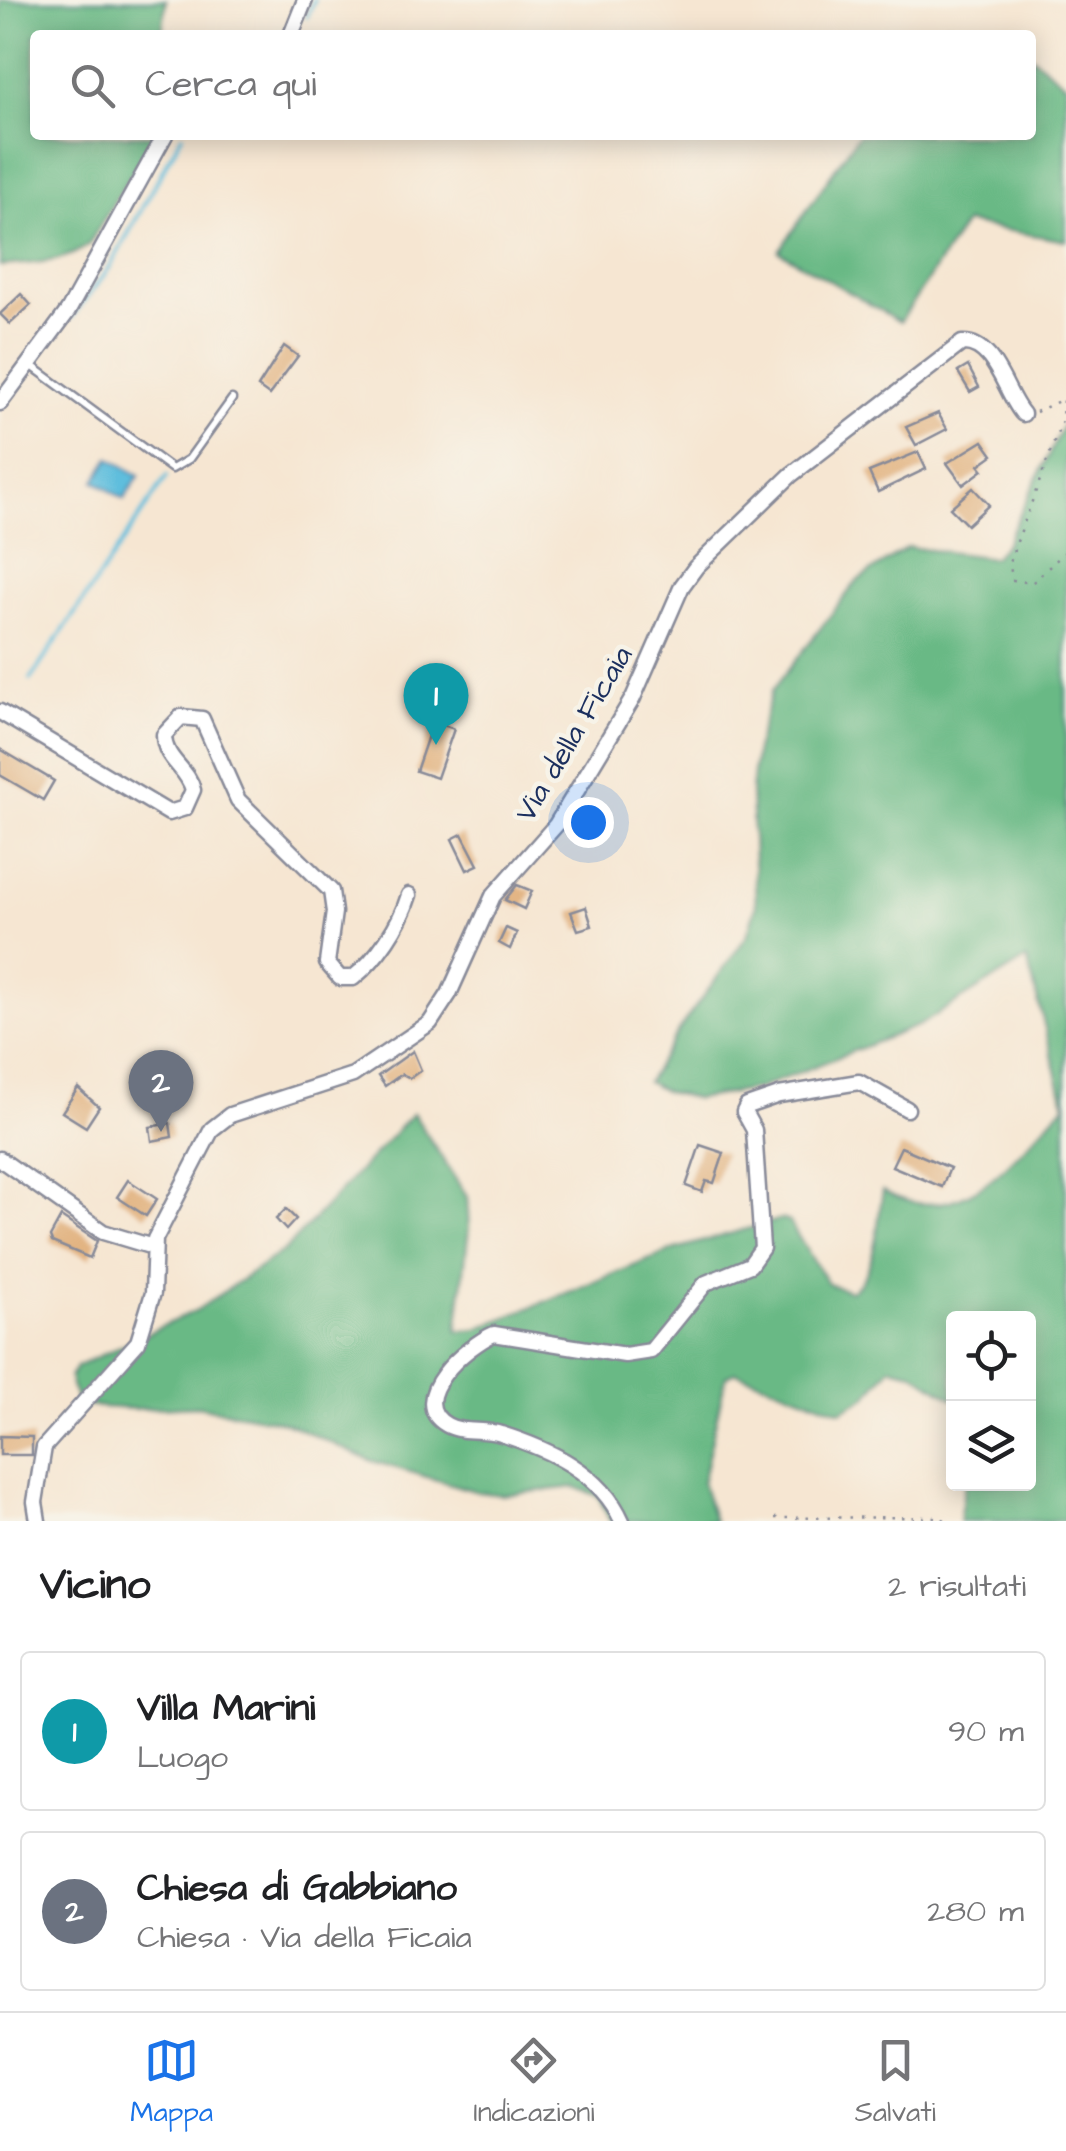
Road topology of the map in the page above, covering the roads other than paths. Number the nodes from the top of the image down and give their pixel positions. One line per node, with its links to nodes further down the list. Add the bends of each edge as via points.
1 (304, 0): 2 (street)
2 (292, 30)
3 (162, 140): 4 (street, via 68,311)
4 (27, 362): 5 (lane, via 172,469 189,458); 6 (street)
5 (232, 398)
6 (0, 403)
7 (1023, 414): 12 (street, Via della Ficaia, via 988,354 962,343 735,524 682,586 633,698 556,825 494,896 440,1012 353,1074 218,1122)
8 (0, 712): 9 (street, via 169,813 185,808 193,790 167,754 164,735 181,716 202,719 238,800 332,891 327,963 340,978 353,978 368,964)
9 (409, 895)
10 (907, 1109): 14 (street, via 859,1082 747,1106 762,1248 750,1265 706,1283 651,1351 625,1355 494,1334 446,1372 432,1402 444,1423 501,1434 583,1470 606,1490)
11 (0, 1159): 12 (street, via 103,1232)
12 (153, 1246): 13 (street, Via della Ficaia, via 152,1293 138,1342 44,1447)
13 (38, 1521)
14 (622, 1521)

